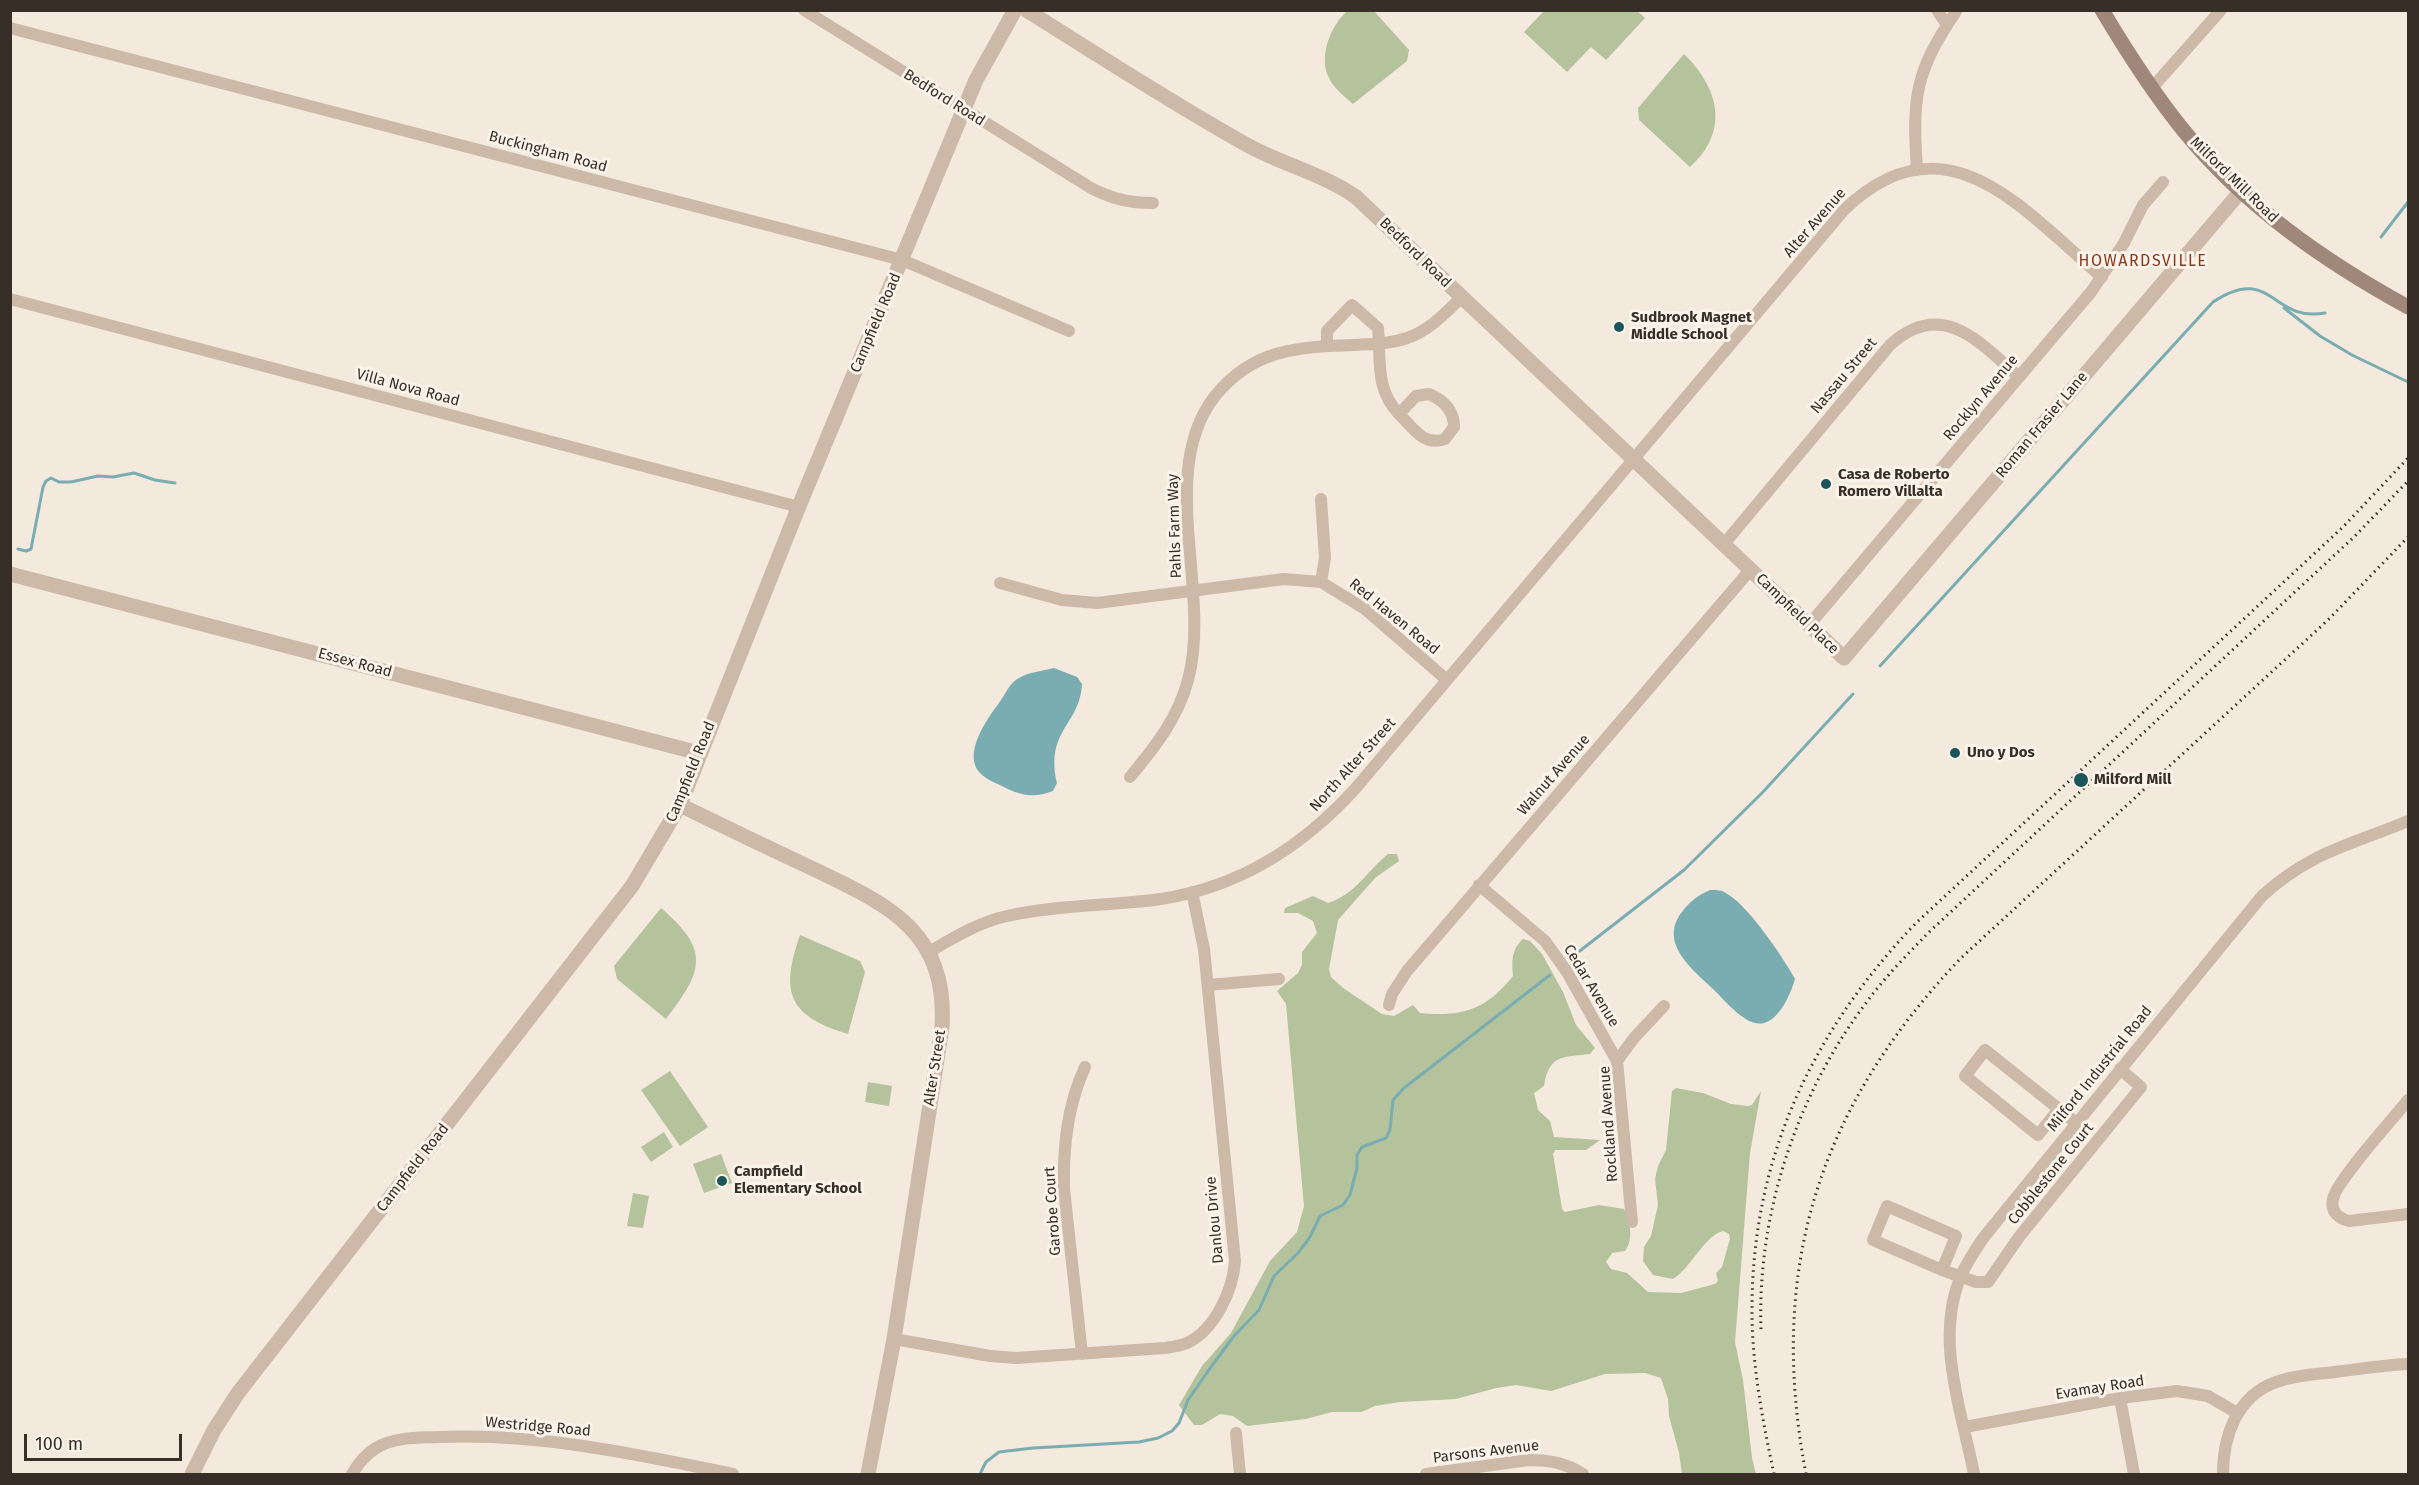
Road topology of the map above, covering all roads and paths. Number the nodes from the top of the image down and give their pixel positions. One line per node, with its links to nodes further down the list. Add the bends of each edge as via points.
1 (804, 10): 11 (street, Bedford Road)
2 (1016, 10): 11 (street, Campfield Road, via 985,62)
3 (1026, 10): 18 (street, Bedford Road, via 1253,148 1339,185 1390,228)
4 (1937, 10): 8 (street)
5 (1957, 10): 8 (street)
6 (2102, 10): 10 (main road, Milford Mill Road)
7 (2221, 10): 10 (street)
8 (1947, 26): 12 (street, via 1929,54 1917,92)
9 (10, 28): 16 (street, Buckingham Road)
10 (2152, 88): 14 (main road, Milford Mill Road, via 2186,133)
11 (963, 111): 15 (street, Bedford Road, via 1106,196); 16 (street, Campfield Road)
12 (1917, 170): 17 (street, Alter Avenue, via 1956,171 1993,186); 26 (street, Alter Avenue, via 1873,187 1844,210)
13 (2163, 182): 17 (street, Rocklyn Avenue, via 2143,205)
14 (2241, 190): 20 (main road, Milford Mill Road, via 2307,245); 36 (street, Roman Frasier Lane)
15 (1153, 203)
16 (902, 260): 21 (street, Buckingham Road); 28 (street, Campfield Road)
17 (2102, 277): 24 (street, Rocklyn Avenue)
18 (1461, 298): 22 (street, Pahls Farm Way, via 1425,330); 26 (street, Bedford Road)
19 (10, 299): 28 (street, Villa Nova Road)
20 (2409, 307)
21 (1069, 331)
22 (1379, 344): 23 (street, Pahls Farm Way); 23 (street, via 1378,328 1352,305 1327,331); 25 (street, via 1384,394)
23 (1327, 346): 34 (street, Pahls Farm Way, via 1290,350 1255,361 1226,383 1203,413 1192,440 1187,470)
24 (2019, 377): 29 (street, Nassau Street, via 1956,328 1929,325 1908,331 1890,345); 35 (street, Rocklyn Avenue)
25 (1399, 414): 25 (street, via 1416,396 1429,394 1451,412 1454,427 1445,439 1431,442)
26 (1634, 461): 29 (street, Bedford Road); 37 (street, North Alter Street)
27 (1321, 499): 32 (street)
28 (799, 507): 38 (street, Campfield Road)
29 (1724, 544): 30 (street, Bedford Road)
30 (1751, 569): 35 (street, Campfield Place); 42 (street, Walnut Avenue)
31 (10, 574): 38 (street, Essex Road)
32 (1321, 582): 34 (street, Red Haven Road, via 1284,579); 37 (street, Red Haven Road, via 1365,609)
33 (1000, 583): 34 (street, Red Haven Road, via 1081,603)
34 (1192, 592): 39 (street, Pahls Farm Way, via 1193,638 1188,680 1165,733)
35 (1809, 625): 36 (street, Campfield Place)
36 (1844, 658)
37 (1447, 680): 43 (street, North Alter Street, via 1315,830 1245,874)
38 (699, 753): 40 (street, Campfield Road)
39 (1130, 777)
40 (680, 805): 44 (street, Alter Street, via 885,905); 67 (street, Campfield Road, via 632,886 238,1393)
41 (2409, 821): 51 (street, Milford Industrial Road, via 2315,857 2278,880)
42 (1479, 885): 47 (street, Walnut Avenue, via 1407,971); 49 (street, Cedar Avenue, via 1532,928 1550,948)
43 (1191, 892): 44 (street, North Alter Street, via 1162,899 1007,916 960,934); 46 (street, Danlou Drive)
44 (928, 952): 59 (street, Alter Street, via 941,989 942,1027)
45 (1278, 979): 46 (street)
46 (1208, 985): 60 (street, Danlou Drive, via 1235,1262 1231,1289 1206,1328 1187,1343)
47 (1389, 1005)
48 (1664, 1006): 49 (street, Rockland Avenue)
49 (1617, 1060): 56 (street, Rockland Avenue)
50 (1085, 1067): 60 (street, Garobe Court, via 1071,1105 1064,1162)
51 (2120, 1069): 54 (street, Milford Industrial Road); 58 (street, Cobblestone Court, via 2141,1087 2019,1237 1991,1279 1983,1284)
52 (2409, 1100): 55 (street, via 2340,1184 2332,1201 2333,1211 2349,1221)
53 (2059, 1109): 53 (street, via 1985,1050 1965,1076 2038,1135); 54 (street)
54 (2076, 1123): 58 (street, Milford Industrial Road, via 1983,1237)
55 (2409, 1214)
56 (1632, 1222)
57 (1942, 1270): 57 (street, via 1873,1239 1887,1206 1956,1236); 58 (street)
58 (1960, 1278): 64 (street, Milford Industrial Road, via 1950,1333)
59 (894, 1339): 60 (street, Danlou Drive, via 990,1356); 70 (street, Alter Street)
60 (1082, 1354)
61 (2409, 1364): 63 (street, via 2277,1381 2262,1388)
62 (2120, 1398): 63 (street, Evamay Road, via 2195,1392); 64 (street, Evamay Road); 75 (street)
63 (2237, 1413): 76 (street, via 2225,1444)
64 (1965, 1427): 74 (street, Milford Industrial Road)
65 (1236, 1433): 71 (street)
66 (1461, 1472): 72 (street, Parsons Avenue); 73 (street, Parsons Avenue, via 1544,1460 1570,1466)
67 (192, 1474)
68 (352, 1474): 69 (street, Westridge Road, via 368,1454 387,1442 460,1436 579,1444)
69 (733, 1474)
70 (868, 1474)
71 (1240, 1474)
72 (1426, 1474)
73 (1583, 1474)
74 (1974, 1474)
75 (2134, 1474)
76 (2223, 1474)

